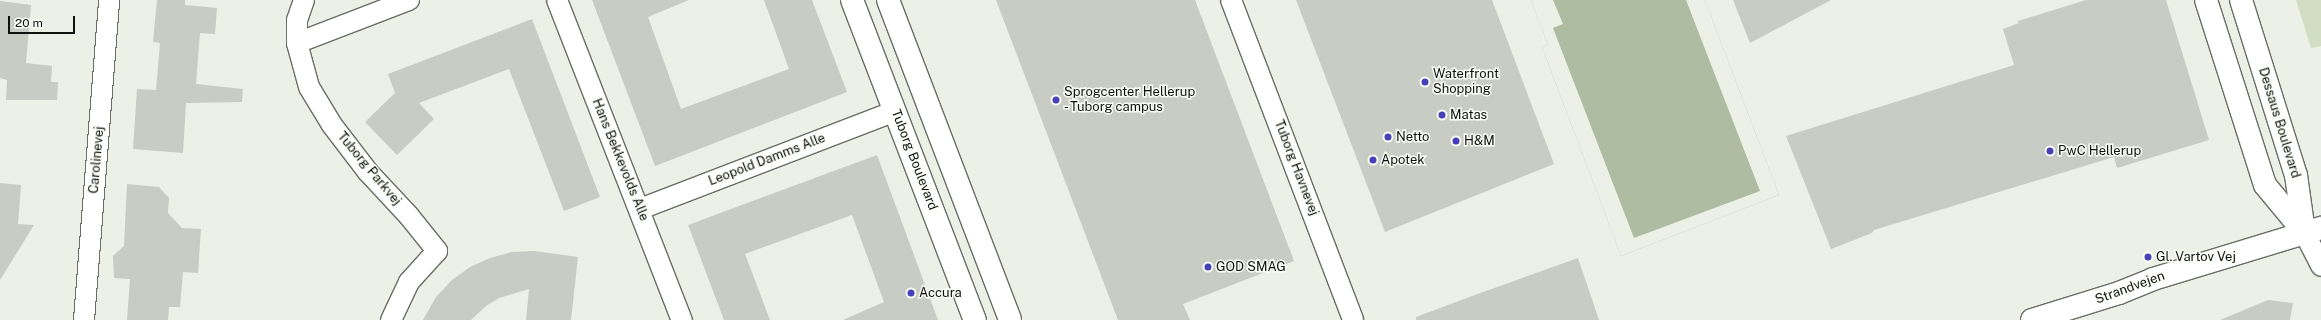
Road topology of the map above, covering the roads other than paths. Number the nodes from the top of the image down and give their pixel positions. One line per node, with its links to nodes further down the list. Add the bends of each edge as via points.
1 (109, 0): 15 (street, Carolinevej)
2 (304, 0): 10 (street, Tuborg Parkvej, via 297,20)
3 (409, 0): 10 (street)
4 (557, 0): 12 (street, Hans Bekkevolds Alle)
5 (852, 0): 11 (street, Tuborg Boulevard)
6 (888, 0): 19 (street)
7 (2206, 0): 13 (street, via 2265,185)
8 (2241, 0): 13 (street, Dessaus Boulevard)
9 (1236, 5): 20 (street, Tuborg Havnevej)
10 (297, 43): 16 (street, Tuborg Parkvej, via 309,87 332,125 368,172 437,251 409,282)
11 (895, 110): 12 (street, Leopold Damms Alle); 18 (street, Tuborg Boulevard)
12 (640, 209): 17 (street, Hans Bekkevolds Alle)
13 (2312, 230): 14 (street); 21 (street, Strandvejen)
14 (2321, 266)
15 (84, 320)
16 (391, 320)
17 (682, 320)
18 (975, 320)
19 (1010, 320)
20 (1353, 320)
21 (2032, 320)

